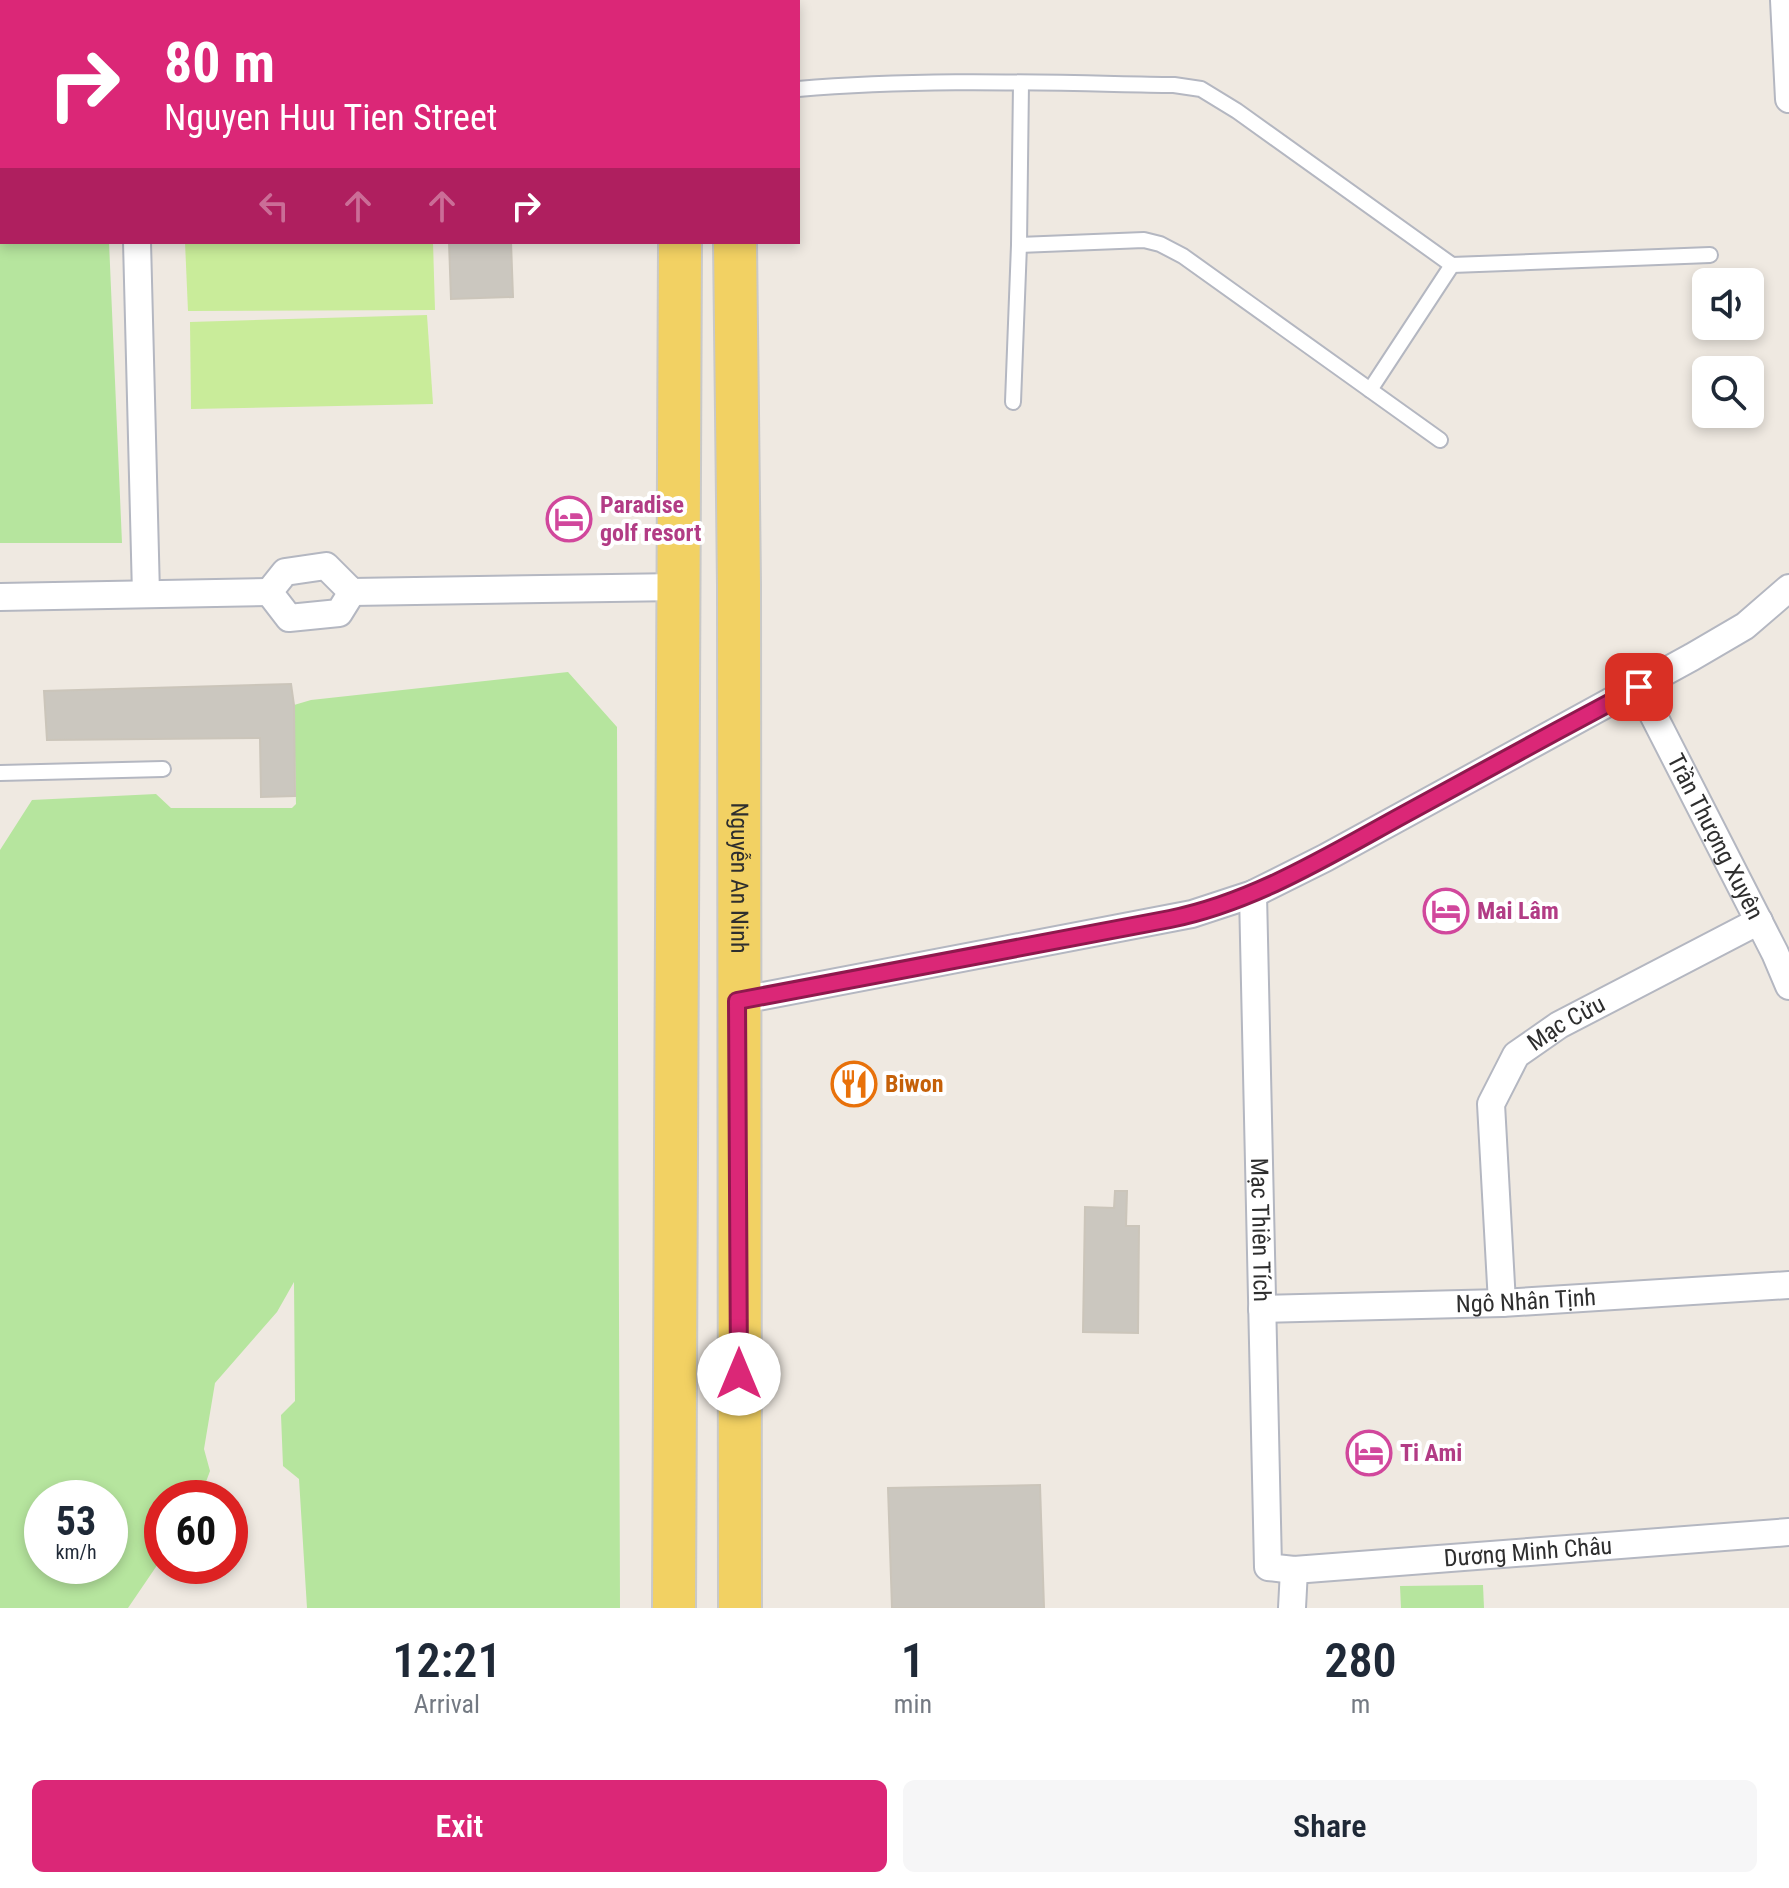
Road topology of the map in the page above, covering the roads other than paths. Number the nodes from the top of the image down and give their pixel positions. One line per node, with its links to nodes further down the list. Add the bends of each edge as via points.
1 (1784, 0): 4 (street)
2 (1021, 83): 3 (lane, via 870,82); 8 (lane); 10 (lane, via 1201,89)
3 (800, 89)
4 (1789, 99)
5 (137, 244): 19 (street)
6 (680, 244): 15 (main road)
7 (735, 244): 14 (main road, Nguyễn An Ninh)
8 (1019, 245): 11 (lane, via 1144,240 1160,244); 12 (lane)
9 (1710, 255): 10 (lane)
10 (1452, 265): 11 (lane)
11 (1370, 390): 13 (lane)
12 (1013, 402)
13 (1440, 440)
14 (739, 585): 15 (main road); 27 (main road, Nguyễn An Ninh)
15 (680, 587): 18 (street); 34 (main road)
16 (1789, 588): 21 (street, via 1745,626)
17 (269, 592): 18 (street, via 285,572 326,566); 18 (street, via 289,618 339,613); 19 (street)
18 (352, 592)
19 (146, 594): 20 (street)
20 (0, 597)
21 (1639, 687): 24 (street); 25 (street, Trần Thượng Xuyên)
22 (163, 769): 23 (lane)
23 (0, 773)
24 (1253, 894): 27 (street, via 1192,914); 30 (street, Mạc Thiên Tích)
25 (1759, 921): 26 (street, Trần Thượng Xuyên); 29 (street, Mạc Cửu, via 1559,1025 1516,1055 1491,1104)
26 (1789, 986)
27 (737, 1001): 35 (main road, Nguyễn An Ninh)
28 (1789, 1285): 29 (street, Ngô Nhân Tịnh)
29 (1502, 1303): 30 (street, Ngô Nhân Tịnh)
30 (1262, 1309): 32 (street, Mạc Thiên Tích)
31 (1789, 1532): 33 (street, Dương Minh Châu)
32 (1268, 1567): 33 (street, Dương Minh Châu)
33 (1294, 1570): 36 (street)
34 (674, 1608)
35 (740, 1608)
36 (1292, 1608)

